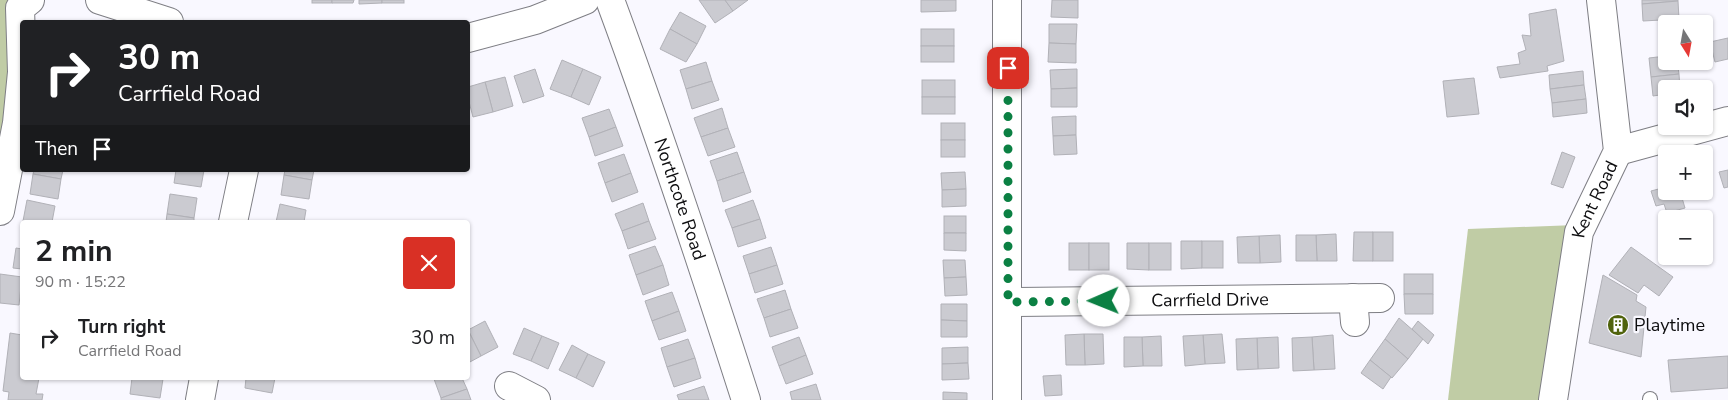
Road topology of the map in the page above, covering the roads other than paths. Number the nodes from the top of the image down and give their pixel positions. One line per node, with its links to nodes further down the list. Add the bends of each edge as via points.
1 (100, 0): 8 (street)
2 (585, 0): 9 (street, via 535,20)
3 (610, 0): 22 (street, Northcote Road, via 689,223)
4 (1007, 0): 17 (street)
5 (1600, 0): 12 (street, Kent Road)
6 (25, 4): 7 (street)
7 (24, 20)
8 (163, 20)
9 (470, 37)
10 (20, 98): 14 (street)
11 (1728, 121): 12 (street)
12 (1618, 151): 24 (street, Kent Road, via 1579,232)
13 (244, 172): 15 (street)
14 (0, 211)
15 (233, 220)
16 (1380, 298): 17 (street, Carrfield Drive, via 1354,310)
17 (1008, 302): 23 (street)
18 (204, 380): 20 (street)
19 (509, 386): 21 (street)
20 (200, 400)
21 (536, 400)
22 (746, 400)
23 (1007, 400)
24 (1553, 400)

